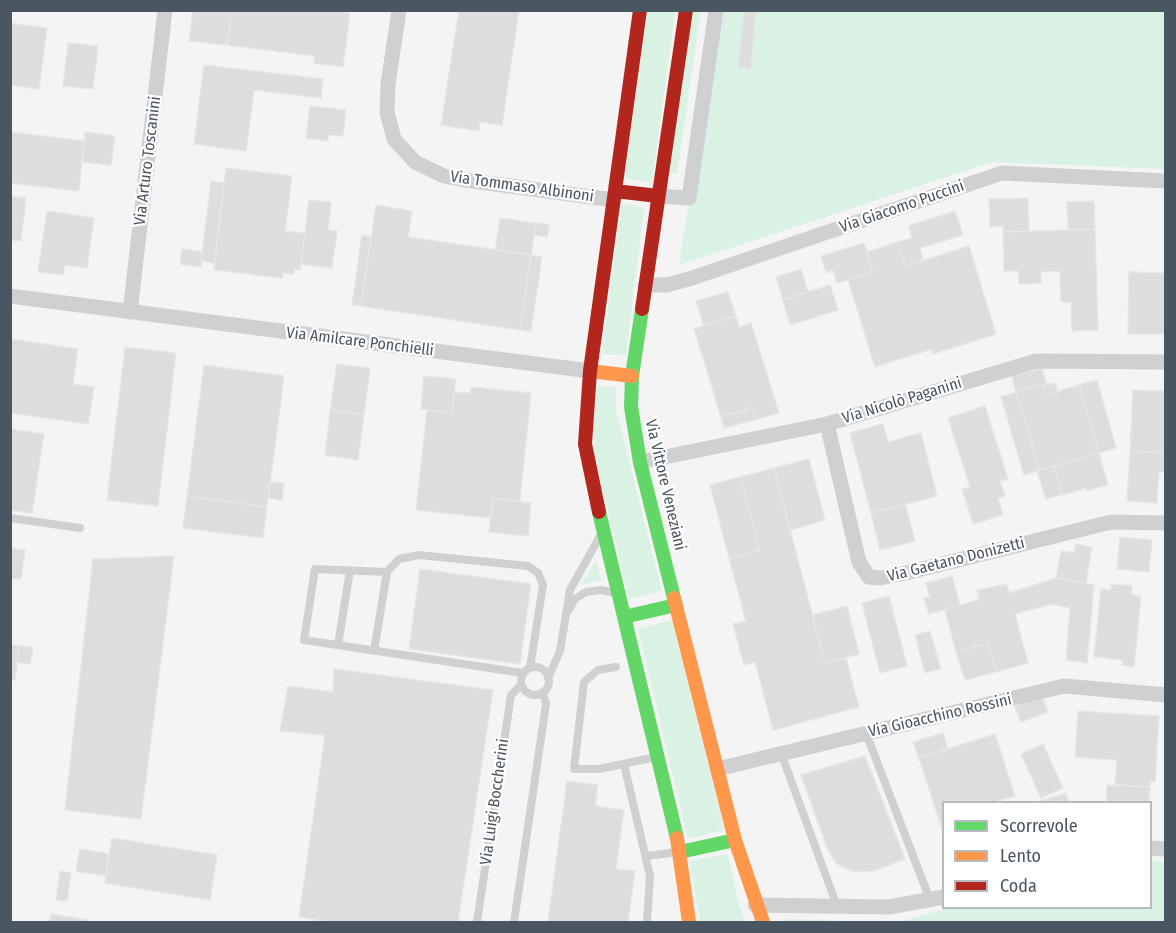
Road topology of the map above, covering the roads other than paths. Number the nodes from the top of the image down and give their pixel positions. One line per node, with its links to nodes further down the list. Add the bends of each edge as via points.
1 (165, 10): 11 (street, Via Arturo Toscanini)
2 (399, 10): 7 (street, Via Tommaso Albinoni, via 387,112 394,139 415,162 454,178)
3 (640, 10): 7 (main road)
4 (686, 10): 8 (main road, Via Vittore Veneziani)
5 (716, 10): 8 (street, via 689,198)
6 (1166, 181): 9 (street, Via Giacomo Puccini, via 1002,173 692,278 667,285)
7 (614, 195): 8 (main road); 13 (main road)
8 (658, 196): 9 (main road, Via Vittore Veneziani)
9 (645, 285): 14 (main road, Via Vittore Veneziani)
10 (10, 296): 11 (street, Via Amilcare Ponchielli)
11 (130, 312): 13 (street, Via Amilcare Ponchielli)
12 (1166, 362): 15 (street, Via Nicolò Paganini, via 1036,361)
13 (590, 371): 14 (main road); 20 (main road, via 586,454)
14 (632, 376): 16 (main road, Via Vittore Veneziani, via 630,407)
15 (827, 424): 16 (street, Via Nicolò Paganini); 18 (street, Via Gaetano Donizetti, via 859,562 870,577 906,573 1111,522)
16 (640, 462): 24 (main road, Via Vittore Veneziani)
17 (10, 518): 19 (lane)
18 (1166, 523)
19 (80, 528)
20 (604, 529): 23 (main road); 26 (lane, via 573,581)
21 (350, 570): 22 (lane); 27 (lane); 27 (lane, via 315,569 304,640)
22 (387, 572): 28 (lane); 30 (lane, Via Luigi Boccherini, via 399,559 419,555 534,569 543,585)
23 (619, 594): 25 (main road); 26 (lane, via 601,590 579,596)
24 (676, 605): 25 (main road); 39 (main road, Via Vittore Veneziani)
25 (624, 617): 37 (main road)
26 (565, 618): 31 (lane, via 558,660)
27 (338, 645): 28 (lane)
28 (374, 651): 30 (lane)
29 (616, 667): 38 (lane, via 598,670 585,682 574,769)
30 (527, 671): 31 (lane, via 541,669); 32 (lane, Via Luigi Boccherini)
31 (548, 678): 33 (lane)
32 (521, 686): 33 (lane, via 532,695); 46 (lane, Via Luigi Boccherini, via 511,696)
33 (543, 693): 47 (lane, via 546,704)
34 (1166, 695): 35 (street, Via Gioacchino Rossini, via 1064,687)
35 (866, 733): 36 (street, Via Gioacchino Rossini); 43 (lane)
36 (781, 753): 39 (street, Via Gioacchino Rossini); 45 (lane)
37 (658, 757): 38 (lane); 41 (main road)
38 (624, 764): 42 (lane)
39 (717, 768): 40 (main road, Via Vittore Veneziani)
40 (735, 840): 41 (main road); 44 (main road, Via Vittore Veneziani)
41 (680, 852): 42 (lane); 49 (main road)
42 (647, 856): 48 (lane)
43 (937, 898): 45 (street, via 890,907)
44 (755, 905): 45 (street); 50 (main road, Via Vittore Veneziani)
45 (837, 907)
46 (477, 922)
47 (514, 922)
48 (647, 922)
49 (689, 922)
50 (763, 922)

